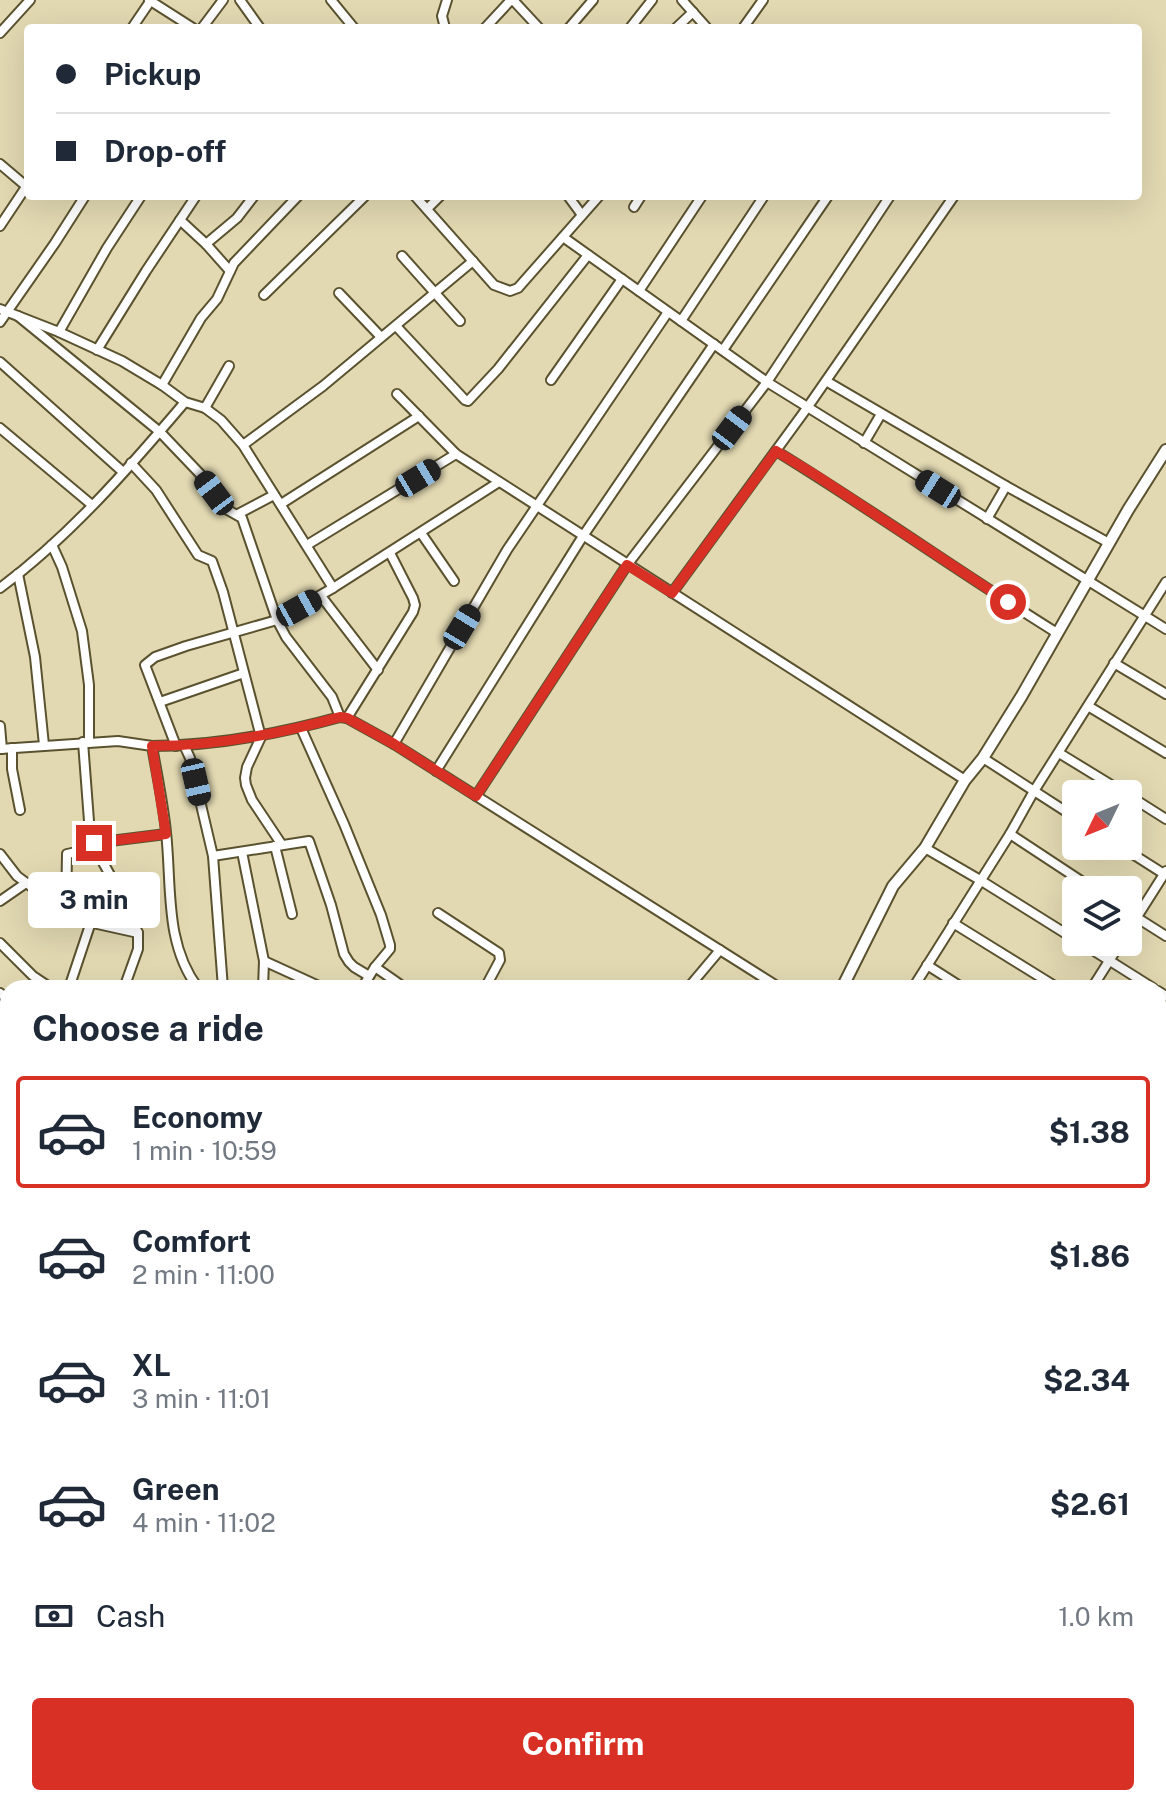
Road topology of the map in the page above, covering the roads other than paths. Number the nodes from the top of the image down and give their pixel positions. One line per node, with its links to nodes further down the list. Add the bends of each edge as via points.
1 (30, 0): 26 (street)
2 (150, 0): 13 (street); 14 (street)
3 (223, 0): 15 (street)
4 (240, 0): 16 (street)
5 (331, 0): 17 (street)
6 (447, 0): 18 (street)
7 (512, 0): 19 (street); 20 (street)
8 (593, 0): 21 (street)
9 (652, 0): 22 (street)
10 (682, 0): 12 (street)
11 (763, 0): 25 (street)
12 (693, 12): 23 (street); 24 (street)
13 (135, 24)
14 (187, 24)
15 (205, 24)
16 (255, 24)
17 (351, 24)
18 (444, 24)
19 (489, 24)
20 (535, 24)
21 (572, 24)
22 (633, 24)
23 (680, 24)
24 (704, 24)
25 (746, 24)
26 (0, 33)
27 (0, 164): 28 (street)
28 (24, 183)
29 (24, 190): 50 (street)
30 (82, 200): 62 (street)
31 (138, 200): 68 (street)
32 (193, 200): 49 (street)
33 (251, 200): 52 (street)
34 (294, 200): 56 (street)
35 (361, 200): 61 (street)
36 (419, 200): 47 (street)
37 (436, 200): 47 (street)
38 (571, 200): 48 (street)
39 (595, 200): 48 (street)
40 (638, 200): 46 (street)
41 (699, 200): 58 (street)
42 (761, 200): 65 (street)
43 (825, 200): 72 (street)
44 (887, 200): 77 (street)
45 (951, 200): 76 (street)
46 (634, 207)
47 (427, 209): 55 (street)
48 (582, 215): 51 (street)
49 (180, 220): 52 (street); 71 (street)
50 (0, 226)
51 (563, 237): 53 (street); 55 (street, via 510,291 494,285)
52 (206, 244): 56 (street)
53 (588, 255): 57 (street); 67 (street, via 468,401)
54 (402, 256): 60 (street)
55 (473, 261): 60 (street)
56 (230, 271): 78 (street)
57 (622, 279): 58 (street); 75 (street)
58 (639, 291): 63 (street)
59 (339, 293): 69 (street)
60 (435, 293): 64 (street); 67 (street)
61 (264, 295)
62 (9, 312): 66 (street); 68 (street); 86 (street)
63 (668, 312): 65 (street); 99 (street)
64 (460, 321)
65 (681, 321): 70 (street)
66 (0, 322)
67 (396, 326): 69 (street)
68 (59, 332): 71 (street)
69 (381, 337): 88 (street)
70 (714, 344): 72 (street); 103 (street)
71 (97, 350): 78 (street)
72 (723, 350): 77 (street)
73 (0, 362): 93 (street)
74 (229, 366): 81 (street)
75 (551, 380)
76 (826, 381): 82 (street); 83 (street)
77 (767, 382): 82 (street); 108 (street)
78 (162, 385): 80 (street)
79 (397, 394): 84 (street)
80 (185, 402): 81 (street); 86 (street)
81 (205, 408): 88 (street)
82 (807, 408): 87 (street); 90 (street)
83 (881, 414): 87 (street); 95 (street)
84 (419, 416): 91 (street); 97 (street)
85 (0, 428): 98 (street)
86 (160, 432): 92 (street); 100 (street, via 226,509)
87 (864, 443): 101 (street)
88 (243, 445): 96 (street)
89 (1166, 450): 104 (street)
90 (776, 451): 115 (street); 121 (street)
91 (456, 454): 94 (street); 106 (street)
92 (131, 463): 93 (street); 120 (street, via 156,490 198,555 212,561)
93 (123, 472): 98 (street)
94 (499, 482): 99 (street); 102 (street)
95 (1006, 486): 101 (street); 104 (street)
96 (274, 495): 97 (street); 100 (street)
97 (281, 504): 106 (street)
98 (92, 505): 105 (street)
99 (538, 506): 103 (street); 133 (street)
100 (238, 514): 118 (street)
101 (987, 519): 111 (street)
102 (421, 533): 107 (street); 110 (street)
103 (583, 536): 108 (street); 141 (street)
104 (1109, 543): 111 (street)
105 (52, 545): 109 (street); 132 (street, via 82,631 89,685)
106 (307, 545): 114 (street)
107 (390, 553): 114 (street); 123 (street, via 415,605)
108 (627, 565): 115 (street); 145 (street)
109 (18, 574): 113 (street); 134 (street, via 35,657)
110 (454, 581)
111 (1088, 582): 117 (street); 121 (street)
112 (1166, 582): 117 (street)
113 (0, 588)
114 (333, 588): 116 (street)
115 (672, 593): 142 (street)
116 (321, 596): 118 (street); 123 (street)
117 (1145, 616): 119 (street); 122 (street)
118 (277, 620): 120 (street); 128 (street)
119 (1166, 629)
120 (234, 631): 124 (street); 126 (street, via 145,665)
121 (1057, 633): 140 (street)
122 (1114, 663): 125 (street); 127 (street)
123 (378, 670): 128 (street)
124 (244, 673): 126 (street); 131 (street)
125 (1166, 694)
126 (160, 702): 136 (street)
127 (1088, 706): 138 (street); 139 (street)
128 (344, 718): 130 (street); 133 (street)
129 (0, 726): 137 (street)
130 (301, 728): 131 (street); 181 (street, via 388,936 390,949)
131 (261, 737): 136 (street); 153 (street, via 247,767 246,785)
132 (86, 742): 134 (street); 135 (street); 152 (street)
133 (394, 744): 141 (street)
134 (44, 745): 137 (street)
135 (152, 746): 136 (street); 150 (street)
136 (180, 746): 157 (street, via 190,758)
137 (5, 748): 148 (street)
138 (1059, 753): 143 (street); 144 (street)
139 (1166, 753)
140 (983, 758): 142 (street); 144 (street)
141 (436, 771): 145 (street)
142 (965, 780): 154 (street)
143 (1104, 780)
144 (1034, 791): 147 (street); 151 (street)
145 (476, 796): 175 (street)
146 (1142, 804): 149 (street)
147 (1062, 809)
148 (20, 810)
149 (1166, 819)
150 (166, 834): 152 (street); 186 (street, via 176,940)
151 (1010, 834): 160 (street); 161 (street)
152 (95, 846): 165 (street, via 67,854); 172 (street)
153 (279, 846): 155 (street); 167 (street); 182 (street, via 309,841 344,954)
154 (925, 848): 161 (street); 195 (street, via 893,886)
155 (242, 852): 157 (street); 178 (street)
156 (0, 854): 162 (street)
157 (213, 856): 187 (street)
158 (1142, 859): 159 (street)
159 (1165, 873): 164 (street)
160 (1074, 876)
161 (980, 880): 170 (street); 171 (street)
162 (26, 883): 163 (street); 165 (street)
163 (0, 901)
164 (1142, 910)
165 (66, 912): 169 (street)
166 (438, 913): 192 (street, via 499,953)
167 (292, 914)
168 (1142, 921): 173 (street)
169 (91, 922): 172 (street); 184 (street)
170 (953, 923): 180 (street); 198 (street)
171 (1062, 931)
172 (138, 933): 185 (street)
173 (1166, 936)
174 (0, 943): 183 (street)
175 (720, 950): 193 (street); 194 (street)
176 (1102, 956): 179 (street)
177 (1113, 956): 179 (street)
178 (264, 961): 188 (street); 189 (street)
179 (1110, 961): 199 (street); 200 (street)
180 (927, 965): 196 (street); 197 (street)
181 (375, 967): 182 (street); 191 (street)
182 (369, 976): 190 (street)
183 (39, 980)
184 (72, 980)
185 (127, 980)
186 (193, 980)
187 (222, 980)
188 (263, 980)
189 (306, 980)
190 (367, 980)
191 (394, 980)
192 (489, 980)
193 (695, 980)
194 (767, 980)
195 (846, 980)
196 (918, 980)
197 (950, 980)
198 (1045, 980)
199 (1097, 980)
200 (1141, 980)

